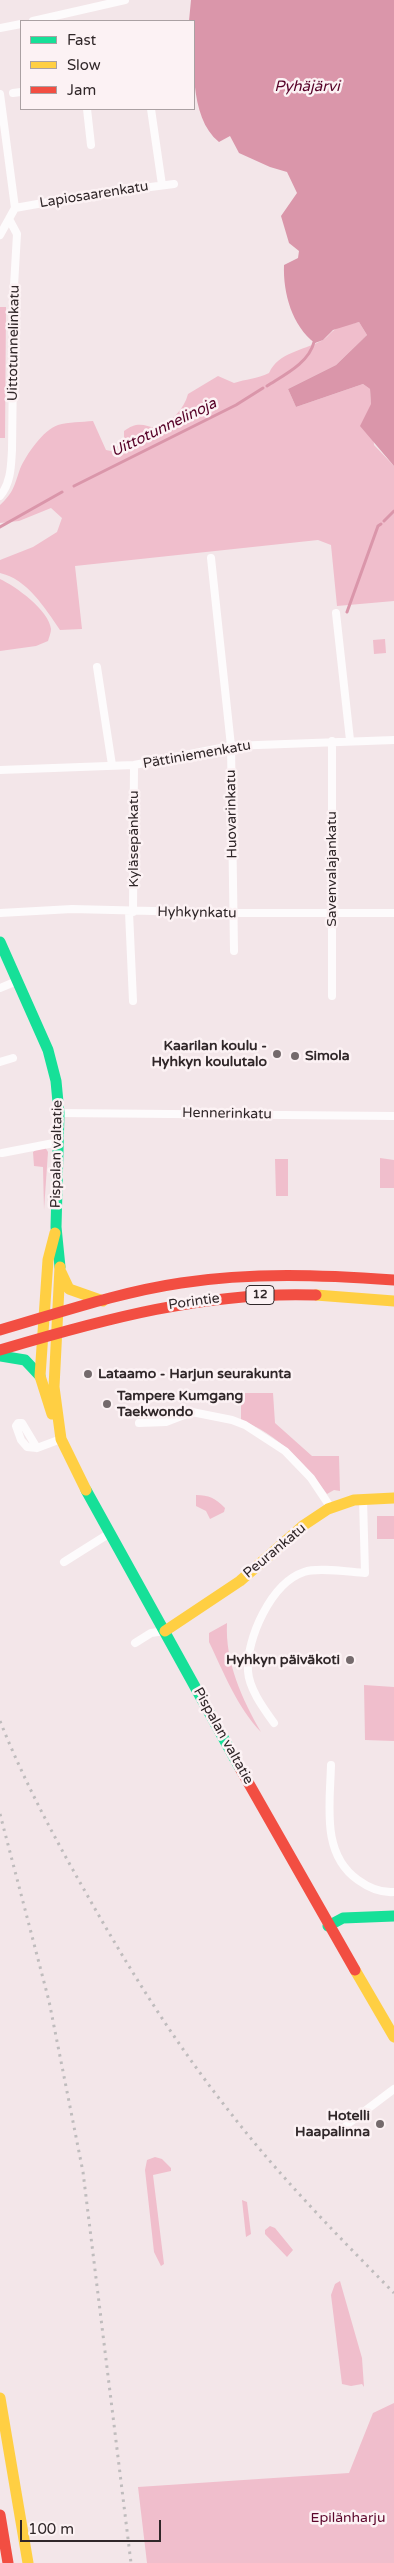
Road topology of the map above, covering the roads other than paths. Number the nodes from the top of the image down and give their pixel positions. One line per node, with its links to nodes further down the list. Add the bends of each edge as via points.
1 (125, 0): 2 (street)
2 (37, 20)
3 (20, 24): 4 (street)
4 (0, 28)
5 (0, 94): 11 (street)
6 (87, 110): 8 (street)
7 (151, 110): 10 (street)
8 (91, 145)
9 (174, 184): 10 (street, Lapiosaarenkatu)
10 (162, 185): 11 (street, Lapiosaarenkatu)
11 (14, 208): 12 (street)
12 (9, 219): 13 (street); 14 (street, Uittotunnelinkatu, via 17,234 12,450 10,476)
13 (0, 235)
14 (0, 496)
15 (211, 558): 21 (street, Huovarinkatu)
16 (336, 613): 18 (street)
17 (97, 667): 22 (street)
18 (350, 740): 19 (street, Pättiniemenkatu); 20 (street, Pättiniemenkatu)
19 (394, 740)
20 (332, 741): 21 (street, Pättiniemenkatu); 26 (street, Savenvalajankatu)
21 (231, 746): 23 (street, Pättiniemenkatu); 29 (street, Huovarinkatu)
22 (112, 765): 23 (street, Pättiniemenkatu); 24 (street, Pättiniemenkatu)
23 (134, 765): 25 (street, Kyläsepänkatu)
24 (0, 770)
25 (131, 912): 28 (street, Hyhkynkatu); 29 (street, Hyhkynkatu); 35 (street, Kyläsepänkatu)
26 (333, 912): 27 (street, Hyhkynkatu); 29 (street, Hyhkynkatu); 34 (street, Savenvalajankatu)
27 (394, 912)
28 (0, 913)
29 (233, 913): 31 (street, Huovarinkatu)
30 (0, 942): 32 (main road, Pispalan valtatie)
31 (234, 951)
32 (17, 981): 33 (street); 38 (main road, Pispalan valtatie, via 52,1063)
33 (0, 988)
34 (332, 996)
35 (133, 1001)
36 (13, 1058): 37 (street)
37 (0, 1062)
38 (59, 1113): 39 (street, Hennerinkatu); 40 (main road, Pispalan valtatie)
39 (394, 1116)
40 (58, 1142): 41 (street); 42 (main road, Pispalan valtatie)
41 (2, 1153)
42 (56, 1227): 43 (main road, Pispalan valtatie); 48 (main road, Pispalan valtatie, via 48,1260)
43 (61, 1272): 45 (main road, via 69,1289); 47 (main road, Pispalan valtatie)
44 (394, 1280): 45 (main road, Porintie / 12, via 329,1274 280,1274 180,1283)
45 (104, 1301): 47 (main road, Porintie / 12)
46 (394, 1301): 50 (main road, Porintie / 12, via 308,1295 245,1296 174,1304)
47 (58, 1315): 48 (main road, Porintie / 12); 50 (main road, Pispalan valtatie)
48 (44, 1318): 49 (main road, Porintie / 12); 51 (main road, Pispalan valtatie)
49 (0, 1330)
50 (56, 1334): 51 (main road, Porintie / 12); 56 (main road, Pispalan valtatie, via 54,1387)
51 (42, 1338): 52 (main road, Porintie / 12); 54 (main road, Pispalan valtatie)
52 (0, 1350)
53 (0, 1356): 54 (main road, via 6,1359 25,1358)
54 (40, 1376): 56 (main road, Pispalan valtatie)
55 (139, 1423): 60 (street, via 166,1422 192,1412 246,1425 285,1451 311,1478)
56 (60, 1435): 57 (street); 61 (main road, Pispalan valtatie)
57 (37, 1448)
58 (394, 1498): 59 (main road, Peurankatu)
59 (363, 1499): 60 (main road, Peurankatu); 65 (street, via 365,1573 303,1572 272,1597 256,1627 248,1672 263,1708)
60 (331, 1508): 63 (main road, Peurankatu, via 300,1529 224,1593)
61 (110, 1533): 62 (street); 63 (main road, Pispalan valtatie)
62 (64, 1562)
63 (165, 1631): 64 (street, via 151,1633); 69 (main road, Pispalan valtatie)
64 (135, 1643)
65 (274, 1723)
66 (331, 1765): 67 (street, via 330,1839 337,1857 345,1872 362,1884 382,1893)
67 (394, 1892)
68 (394, 1916): 69 (main road, via 343,1918)
69 (328, 1926): 70 (main road, Pispalan valtatie)
70 (394, 2037)
71 (394, 2089): 72 (street)
72 (341, 2131)
73 (0, 2398): 76 (main road)
74 (0, 2515): 75 (main road)
75 (8, 2563)
76 (28, 2563)

